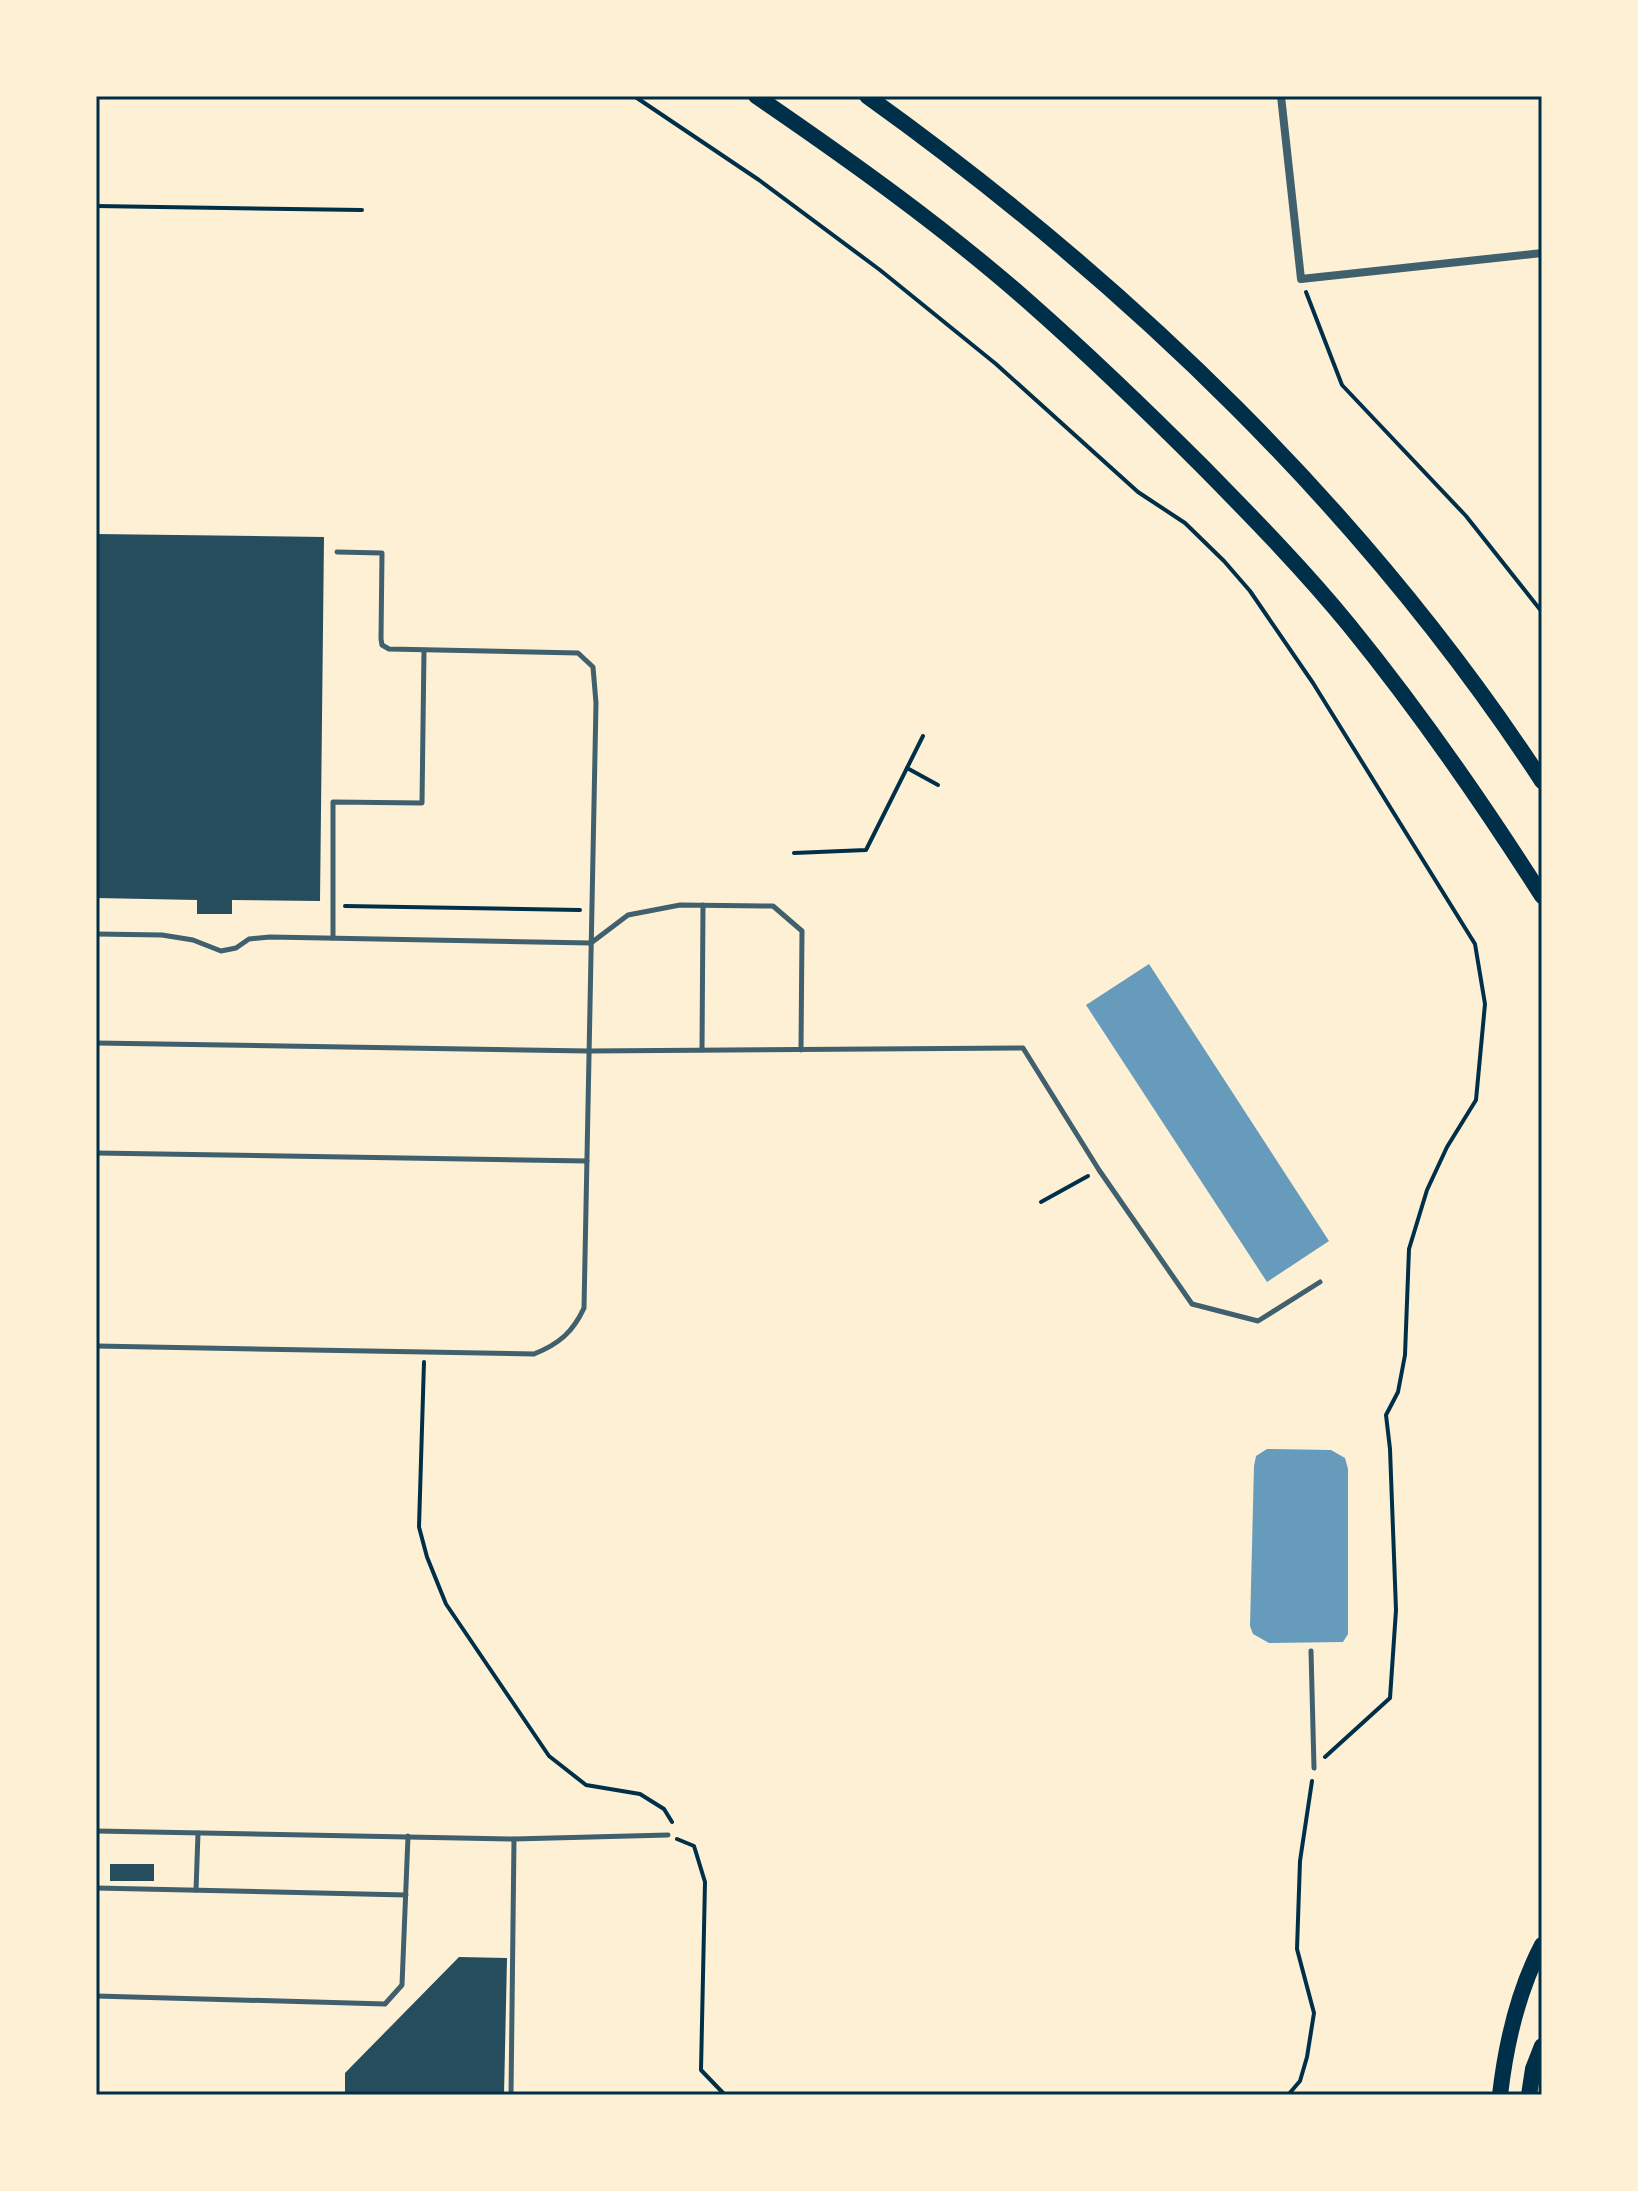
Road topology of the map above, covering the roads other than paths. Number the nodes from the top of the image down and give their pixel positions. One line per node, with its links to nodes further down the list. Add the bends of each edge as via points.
1 (756, 96): 8 (highway, via 829,146 1030,303 1239,504 1348,623 1428,725)
2 (867, 96): 7 (highway, via 1062,248 1234,405 1393,581)
3 (1281, 96): 4 (street, via 1301,279)
4 (1542, 253)
5 (337, 552): 6 (lane, via 382,553 382,645)
6 (424, 650): 11 (lane, via 422,803 333,802); 12 (lane, via 578,653 593,667)
7 (1542, 781)
8 (1542, 896)
9 (703, 905): 12 (lane, via 628,915); 14 (lane); 15 (lane, via 773,906 802,931)
10 (96, 934): 11 (lane, via 162,935 221,951 249,939)
11 (333, 938): 12 (lane)
12 (591, 943): 16 (lane)
13 (96, 1043): 16 (lane)
14 (702, 1050): 15 (lane); 16 (lane)
15 (801, 1050): 19 (lane, via 1023,1048 1192,1304 1258,1321)
16 (589, 1051): 18 (lane)
17 (96, 1153): 18 (lane)
18 (587, 1161): 20 (lane, via 584,1308 557,1345 534,1354)
19 (1320, 1282)
20 (96, 1346)
21 (1311, 1651): 22 (lane)
22 (1314, 1768)
23 (96, 1831): 24 (lane)
24 (198, 1833): 26 (lane); 29 (lane)
25 (668, 1835): 27 (lane)
26 (408, 1836): 27 (lane); 30 (lane)
27 (514, 1839): 34 (lane)
28 (96, 1888): 29 (lane)
29 (196, 1890): 30 (lane)
30 (406, 1895): 32 (lane, via 402,1985 385,2004)
31 (1542, 1945): 35 (highway, via 1517,2005)
32 (96, 1996)
33 (1542, 2046): 36 (highway)
34 (511, 2095)
35 (1500, 2095)
36 (1529, 2095)

